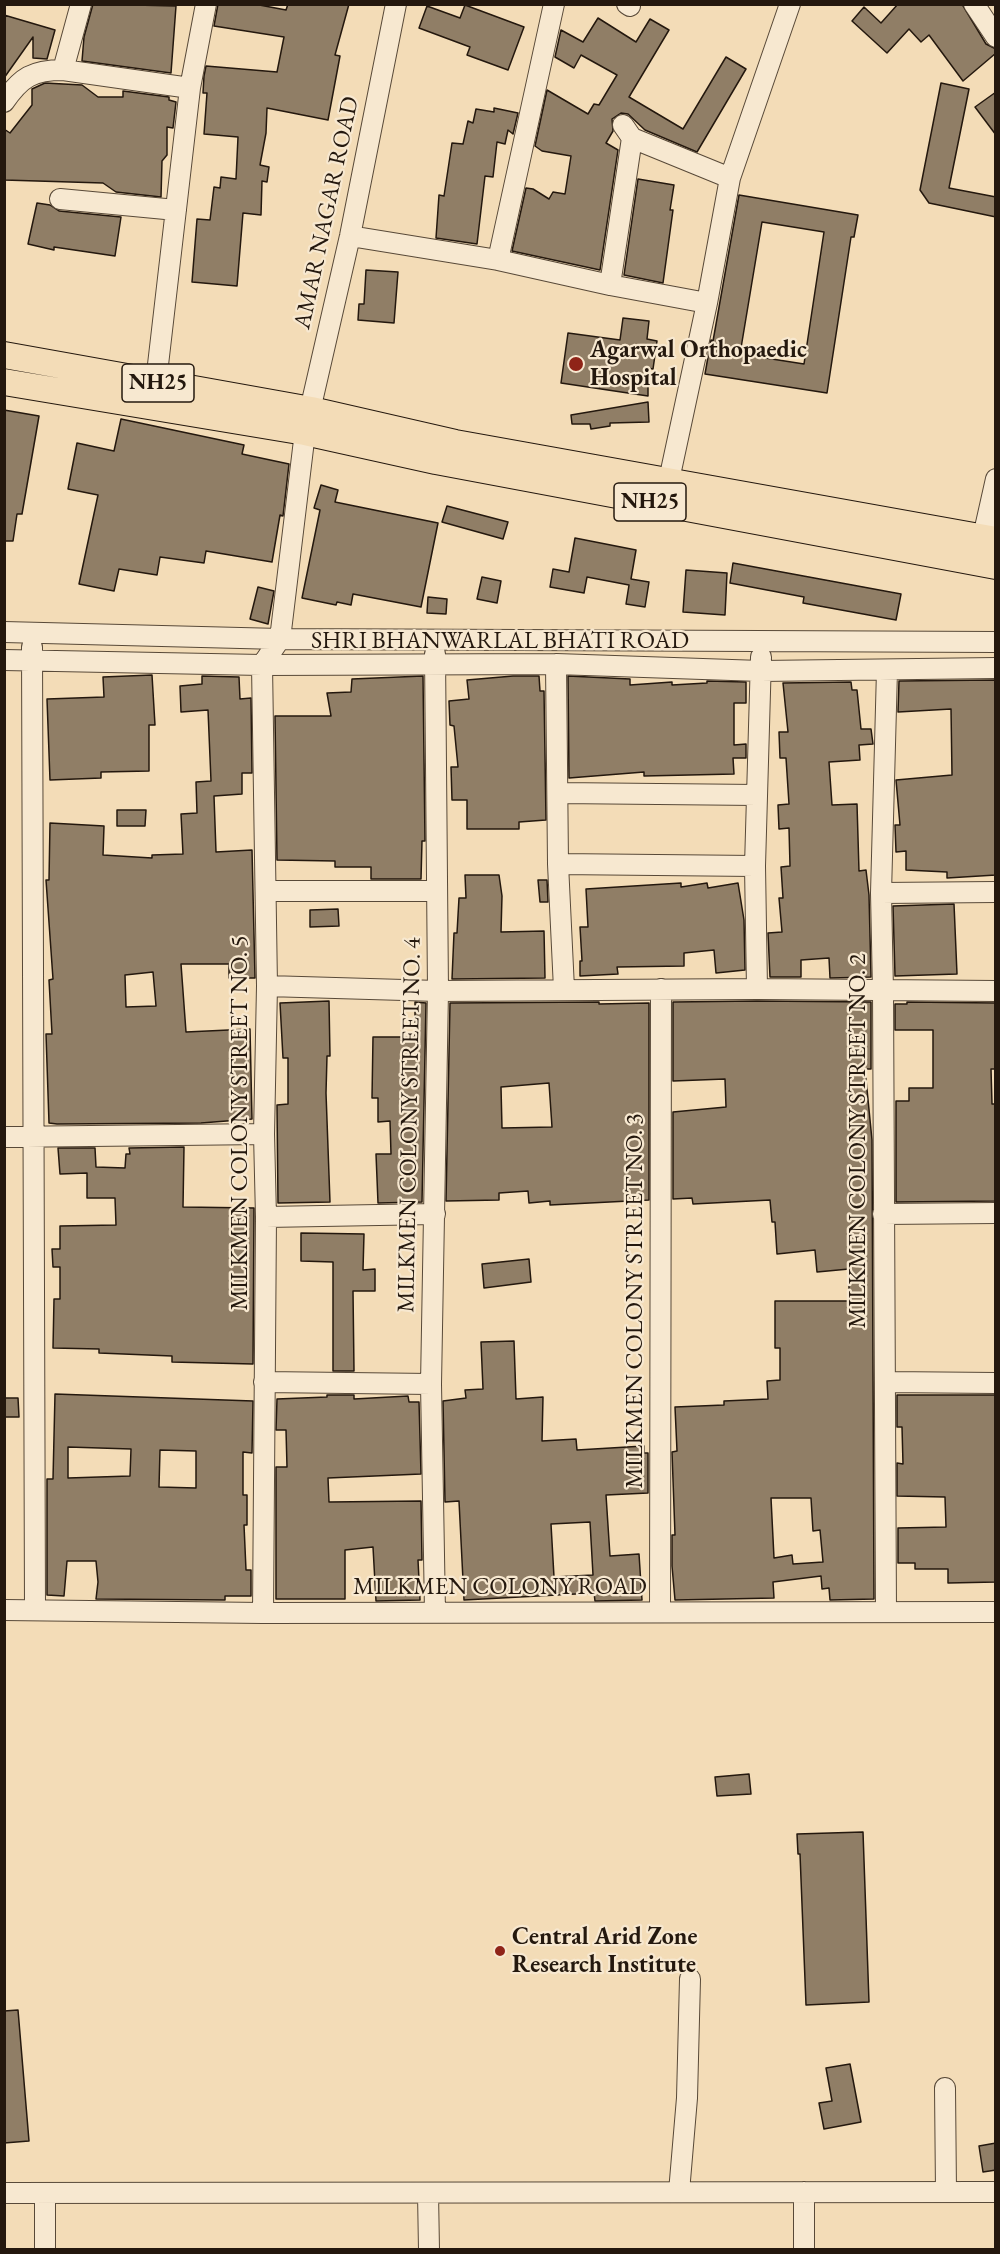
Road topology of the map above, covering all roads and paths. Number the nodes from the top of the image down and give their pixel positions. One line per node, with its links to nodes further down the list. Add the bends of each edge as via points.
1 (81, 4): 8 (street)
2 (206, 4): 9 (street)
3 (396, 4): 14 (street, AMAR NAGAR ROAD)
4 (554, 4): 15 (street)
5 (790, 4): 11 (street)
6 (974, 4): 7 (street)
7 (996, 37)
8 (63, 70): 9 (street); 10 (street, via 43,70 30,76)
9 (189, 88): 13 (street)
10 (4, 102)
11 (730, 178): 16 (street, via 627,131); 17 (street)
12 (60, 199): 13 (street)
13 (176, 210): 20 (street)
14 (350, 236): 15 (street); 21 (street, AMAR NAGAR ROAD)
15 (498, 260): 16 (street)
16 (610, 285): 17 (street)
17 (707, 303): 23 (street)
18 (4, 355): 20 (main road, NH25)
19 (4, 382): 21 (main road, NH25)
20 (156, 382): 21 (main road, NH25)
21 (308, 421): 23 (main road, NH25); 25 (main road, NH25, via 447,464); 28 (street, AMAR NAGAR ROAD)
22 (996, 479): 24 (street)
23 (669, 480): 24 (main road, NH25)
24 (990, 518)
25 (996, 566)
26 (4, 632): 27 (street, SHRI BHANWARLAL BHATI ROAD)
27 (33, 633): 28 (street, SHRI BHANWARLAL BHATI ROAD); 33 (street)
28 (280, 639): 29 (street, SHRI BHANWARLAL BHATI ROAD); 35 (street)
29 (435, 639): 30 (street, SHRI BHANWARLAL BHATI ROAD); 36 (street, MILKMEN COLONY STREET NO. 4)
30 (760, 642): 31 (street, SHRI BHANWARLAL BHATI ROAD); 38 (street)
31 (996, 642)
32 (4, 660): 33 (street, SHRI BHANWARLAL BHATI ROAD)
33 (32, 660): 35 (street, SHRI BHANWARLAL BHATI ROAD); 56 (street)
34 (556, 664): 36 (street, SHRI BHANWARLAL BHATI ROAD); 38 (street, SHRI BHANWARLAL BHATI ROAD); 40 (street)
35 (262, 665): 36 (street, SHRI BHANWARLAL BHATI ROAD); 44 (street, MILKMEN COLONY STREET NO. 5)
36 (435, 666): 45 (street, MILKMEN COLONY STREET NO. 4)
37 (996, 668): 39 (street, SHRI BHANWARLAL BHATI ROAD)
38 (761, 670): 39 (street, SHRI BHANWARLAL BHATI ROAD); 41 (street)
39 (887, 670): 47 (street, MILKMEN COLONY STREET NO. 2)
40 (559, 793): 41 (street); 42 (street)
41 (757, 795): 43 (street)
42 (558, 864): 43 (street); 50 (street)
43 (755, 866): 49 (street)
44 (267, 891): 45 (street); 48 (street, MILKMEN COLONY STREET NO. 5)
45 (437, 891): 52 (street, MILKMEN COLONY STREET NO. 4)
46 (996, 892): 47 (street)
47 (881, 893): 53 (street, MILKMEN COLONY STREET NO. 2)
48 (267, 986): 52 (street); 55 (street, MILKMEN COLONY STREET NO. 5)
49 (757, 988): 51 (street); 53 (street)
50 (564, 989): 51 (street); 52 (street)
51 (661, 989): 70 (street, MILKMEN COLONY STREET NO. 3)
52 (438, 991): 58 (street, MILKMEN COLONY STREET NO. 4)
53 (883, 991): 54 (street); 59 (street, MILKMEN COLONY STREET NO. 2)
54 (996, 991)
55 (264, 1134): 56 (street); 61 (street, MILKMEN COLONY STREET NO. 5)
56 (32, 1136): 57 (street); 66 (street)
57 (4, 1137)
58 (435, 1214): 61 (street); 65 (street, MILKMEN COLONY STREET NO. 4)
59 (883, 1214): 60 (street); 63 (street, MILKMEN COLONY STREET NO. 2)
60 (996, 1214)
61 (266, 1217): 62 (street, MILKMEN COLONY STREET NO. 5)
62 (264, 1382): 65 (street); 72 (street, MILKMEN COLONY STREET NO. 5)
63 (886, 1382): 64 (street); 68 (street, MILKMEN COLONY STREET NO. 2)
64 (996, 1383)
65 (431, 1384): 69 (street, MILKMEN COLONY STREET NO. 4)
66 (35, 1609): 67 (street, MILKMEN COLONY ROAD); 72 (street, MILKMEN COLONY ROAD)
67 (4, 1610)
68 (886, 1611): 70 (street, MILKMEN COLONY ROAD); 71 (street, MILKMEN COLONY ROAD)
69 (435, 1612): 70 (street, MILKMEN COLONY ROAD); 72 (street, MILKMEN COLONY ROAD)
70 (660, 1612)
71 (996, 1612)
72 (263, 1613)
73 (690, 1979): 75 (street)
74 (945, 2088): 77 (street)
75 (680, 2192): 76 (street); 81 (street)
76 (804, 2192): 77 (street); 84 (street)
77 (946, 2192): 78 (street)
78 (996, 2192)
79 (4, 2193): 80 (street)
80 (45, 2193): 81 (street); 82 (street)
81 (428, 2193): 83 (street)
82 (45, 2250)
83 (429, 2250)
84 (804, 2250)

